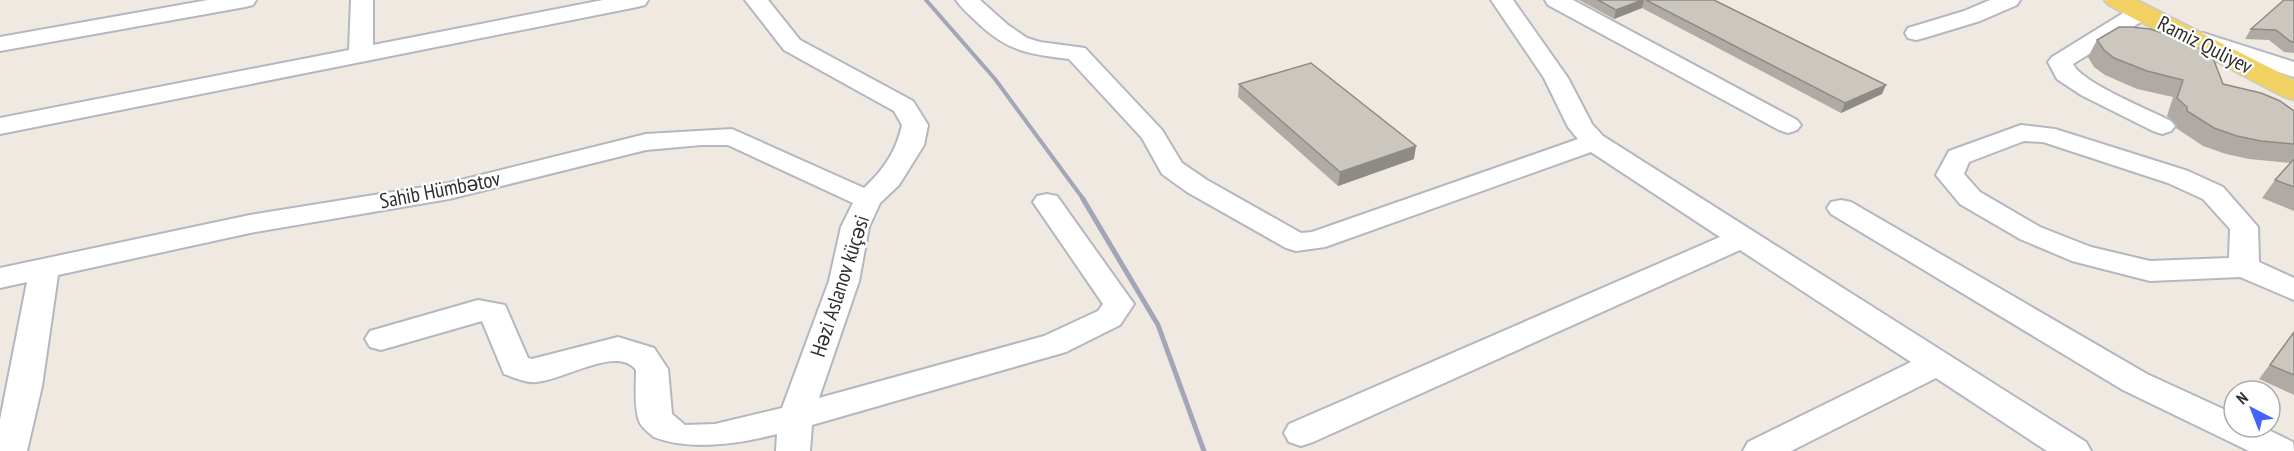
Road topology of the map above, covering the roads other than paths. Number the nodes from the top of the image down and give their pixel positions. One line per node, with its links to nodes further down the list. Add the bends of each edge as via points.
1 (245, 0): 13 (street)
2 (362, 0): 14 (street)
3 (637, 0): 14 (street)
4 (756, 0): 21 (street, Həzi Aslanov küçəsi, via 792,45 904,106 915,125 911,145)
5 (967, 0): 20 (street, via 1009,37 1038,49 1077,53 1153,135 1171,168 1296,242 1316,242)
6 (1502, 0): 20 (street)
7 (1556, 0): 17 (street)
8 (2009, 0): 11 (street)
9 (2117, 0): 10 (main road, Ramiz Quliyev)
10 (2141, 12): 12 (main road, Ramiz Quliyev); 19 (street, via 2060,62 2066,75)
11 (1916, 33)
12 (2184, 34): 15 (street); 16 (main road, Ramiz Quliyev)
13 (0, 44)
14 (361, 54): 18 (street)
15 (2294, 70)
16 (2294, 91)
17 (1788, 125)
18 (0, 126)
19 (2162, 126)
20 (1594, 142): 24 (street)
21 (868, 200): 26 (street, Sahib Hümbətov, via 732,137 701,137 646,142 449,191 250,224); 32 (street, Həzi Aslanov küçəsi, via 855,227 844,280)
22 (1047, 202): 32 (street, via 1119,304 1108,318 1055,344)
23 (1841, 208): 38 (street, via 2135,382)
24 (1742, 238): 30 (street); 33 (street)
25 (2244, 267): 25 (street, via 2244,227 2212,193 2178,177 2046,134 2021,133 1959,157 1950,175 1970,198 2030,233 2082,254 2151,271); 28 (street)
26 (44, 268): 27 (street, Sahib Hümbətov); 31 (street)
27 (0, 278)
28 (2294, 290)
29 (381, 339): 32 (street, via 478,310 494,312 515,366 532,371 618,348 643,356 652,369 655,419 678,438 715,437)
30 (1937, 363): 36 (street); 37 (street)
31 (13, 390): 34 (street)
32 (796, 417): 35 (street, Həzi Aslanov küçəsi)
33 (1300, 433)
34 (10, 451)
35 (793, 451)
36 (1760, 451)
37 (2074, 451)
38 (2281, 451)

